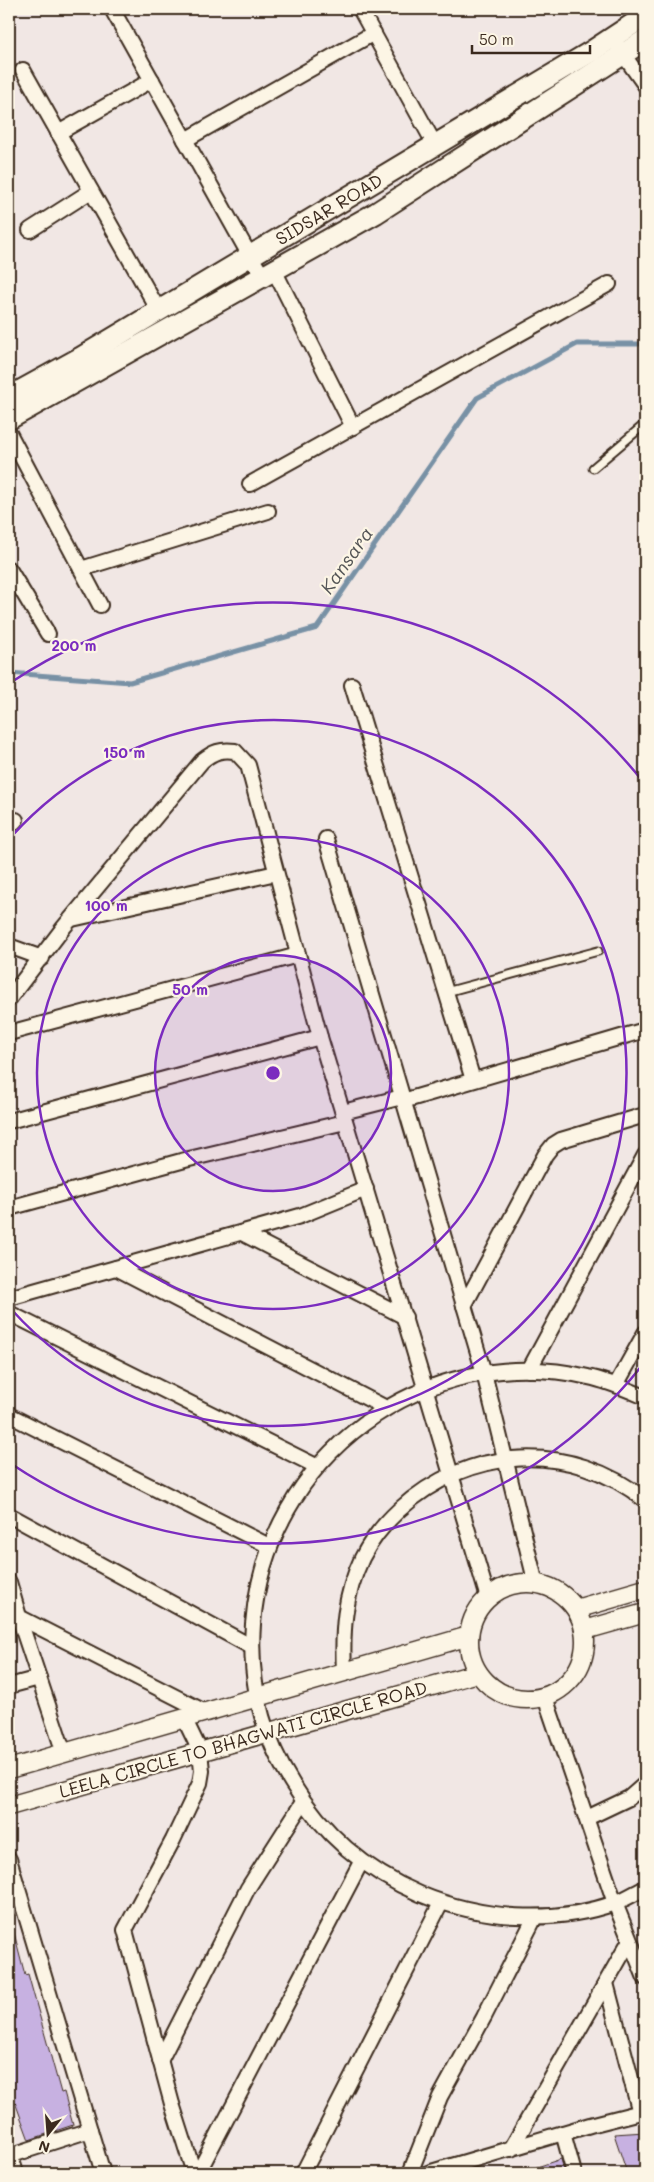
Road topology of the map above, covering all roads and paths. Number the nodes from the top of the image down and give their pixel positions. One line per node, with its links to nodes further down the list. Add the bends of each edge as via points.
1 (112, 9): 8 (street)
2 (360, 9): 4 (street)
3 (645, 16): 6 (main road, SIDSAR ROAD)
4 (374, 33): 11 (street); 12 (street)
5 (645, 40): 6 (main road, SIDSAR ROAD)
6 (618, 46): 9 (street); 12 (main road, SIDSAR ROAD); 16 (main road, SIDSAR ROAD, via 376,213)
7 (23, 70): 10 (street)
8 (152, 80): 10 (street); 11 (street)
9 (645, 85)
10 (58, 133): 13 (street)
11 (185, 140): 15 (street)
12 (435, 146): 15 (main road, SIDSAR ROAD)
13 (91, 191): 14 (street); 18 (street)
14 (30, 230)
15 (250, 256): 16 (street); 18 (main road, SIDSAR ROAD)
16 (268, 273): 20 (main road, SIDSAR ROAD); 22 (street)
17 (609, 284): 22 (street)
18 (159, 311): 19 (main road, SIDSAR ROAD)
19 (9, 396)
20 (9, 419)
21 (645, 424): 24 (lane)
22 (353, 428): 25 (street)
23 (9, 433): 28 (street)
24 (593, 468)
25 (250, 484)
26 (268, 511): 28 (street)
27 (9, 569): 30 (street)
28 (81, 569): 29 (street)
29 (100, 605)
30 (48, 634)
31 (352, 684): 39 (street)
32 (326, 839): 45 (street)
33 (276, 873): 34 (street); 34 (street, via 248,766 235,750 224,749 211,753 202,761); 37 (street)
34 (72, 919): 38 (street)
35 (9, 946): 38 (street)
36 (598, 951): 39 (lane)
37 (298, 955): 42 (street); 43 (street)
38 (42, 958): 40 (street)
39 (446, 992): 44 (street)
40 (9, 999)
41 (645, 1030): 44 (street)
42 (9, 1033)
43 (320, 1037): 47 (street); 48 (street)
44 (473, 1080): 45 (street)
45 (403, 1099): 47 (street); 55 (street)
46 (645, 1115): 55 (street, via 553,1145)
47 (344, 1117): 50 (street); 51 (street)
48 (9, 1120)
49 (645, 1155): 59 (street)
50 (366, 1189): 52 (street, via 300,1216); 57 (street)
51 (9, 1208)
52 (242, 1233): 53 (street); 57 (street)
53 (116, 1268): 54 (street); 64 (street)
54 (9, 1298)
55 (464, 1306): 60 (street)
56 (9, 1313): 67 (street)
57 (405, 1317): 62 (street)
58 (645, 1333): 61 (street)
59 (528, 1370): 60 (street); 61 (street, via 587,1376)
60 (484, 1373): 62 (street); 66 (street)
61 (616, 1385): 63 (street)
62 (427, 1388): 64 (street); 68 (street)
63 (645, 1397)
64 (386, 1408): 67 (street, via 349,1434)
65 (9, 1415): 71 (street)
66 (505, 1459): 68 (street); 69 (street, via 571,1462 602,1473); 73 (street)
67 (316, 1466): 71 (street, via 290,1504)
68 (452, 1473): 75 (street); 82 (street, via 416,1494 386,1522 363,1556 348,1595 342,1636)
69 (645, 1500)
70 (9, 1515): 81 (street)
71 (269, 1546): 81 (street, via 256,1596)
72 (9, 1582): 78 (street)
73 (536, 1584): 75 (street, via 519,1584); 76 (street, via 565,1597)
74 (645, 1589): 76 (street)
75 (488, 1598): 80 (street, via 472,1622)
76 (576, 1609): 79 (street)
77 (645, 1613): 79 (street)
78 (19, 1617): 84 (street); 88 (street)
79 (585, 1630): 87 (street, via 581,1664 573,1678)
80 (469, 1636): 82 (street, LEELA CIRCLE TO BHAGWATI CIRCLE ROAD); 83 (street)
81 (252, 1647): 86 (street)
82 (344, 1672): 86 (street, LEELA CIRCLE TO BHAGWATI CIRCLE ROAD)
83 (478, 1672): 87 (street, via 501,1693 522,1699); 90 (street, LEELA CIRCLE TO BHAGWATI CIRCLE ROAD)
84 (39, 1678): 85 (street); 92 (street)
85 (9, 1686)
86 (257, 1697): 88 (street, LEELA CIRCLE TO BHAGWATI CIRCLE ROAD); 90 (street)
87 (545, 1697): 97 (street)
88 (205, 1712): 89 (street, LEELA CIRCLE TO BHAGWATI CIRCLE ROAD)
89 (184, 1718): 91 (street); 92 (street, LEELA CIRCLE TO BHAGWATI CIRCLE ROAD)
90 (267, 1732): 91 (street, LEELA CIRCLE TO BHAGWATI CIRCLE ROAD); 95 (street)
91 (200, 1751): 96 (street, LEELA CIRCLE TO BHAGWATI CIRCLE ROAD); 108 (street, via 200,1783 125,1930)
92 (64, 1753): 93 (street, LEELA CIRCLE TO BHAGWATI CIRCLE ROAD)
93 (9, 1769)
94 (645, 1784): 97 (street, via 629,1798)
95 (303, 1802): 99 (street, via 330,1834); 108 (street, via 248,1888)
96 (9, 1806)
97 (587, 1818): 102 (street)
98 (9, 1859): 110 (street)
99 (361, 1862): 101 (street, via 400,1886); 116 (street)
100 (645, 1888): 102 (street)
101 (441, 1903): 103 (street, via 488,1914); 117 (street)
102 (615, 1903): 103 (street, via 576,1913); 104 (street)
103 (535, 1917): 118 (street, via 440,2097)
104 (630, 1942): 105 (street); 107 (street)
105 (642, 1962): 106 (street)
106 (645, 1978)
107 (606, 1984): 109 (street); 112 (street)
108 (160, 2061): 116 (street)
109 (643, 2112): 111 (street)
110 (90, 2130): 113 (street); 115 (street)
111 (563, 2133): 112 (street); 120 (street)
112 (511, 2149): 119 (street)
113 (9, 2154): 114 (street)
114 (16, 2173)
115 (103, 2173)
116 (196, 2173)
117 (302, 2173)
118 (410, 2173)
119 (428, 2173)
120 (574, 2173)

